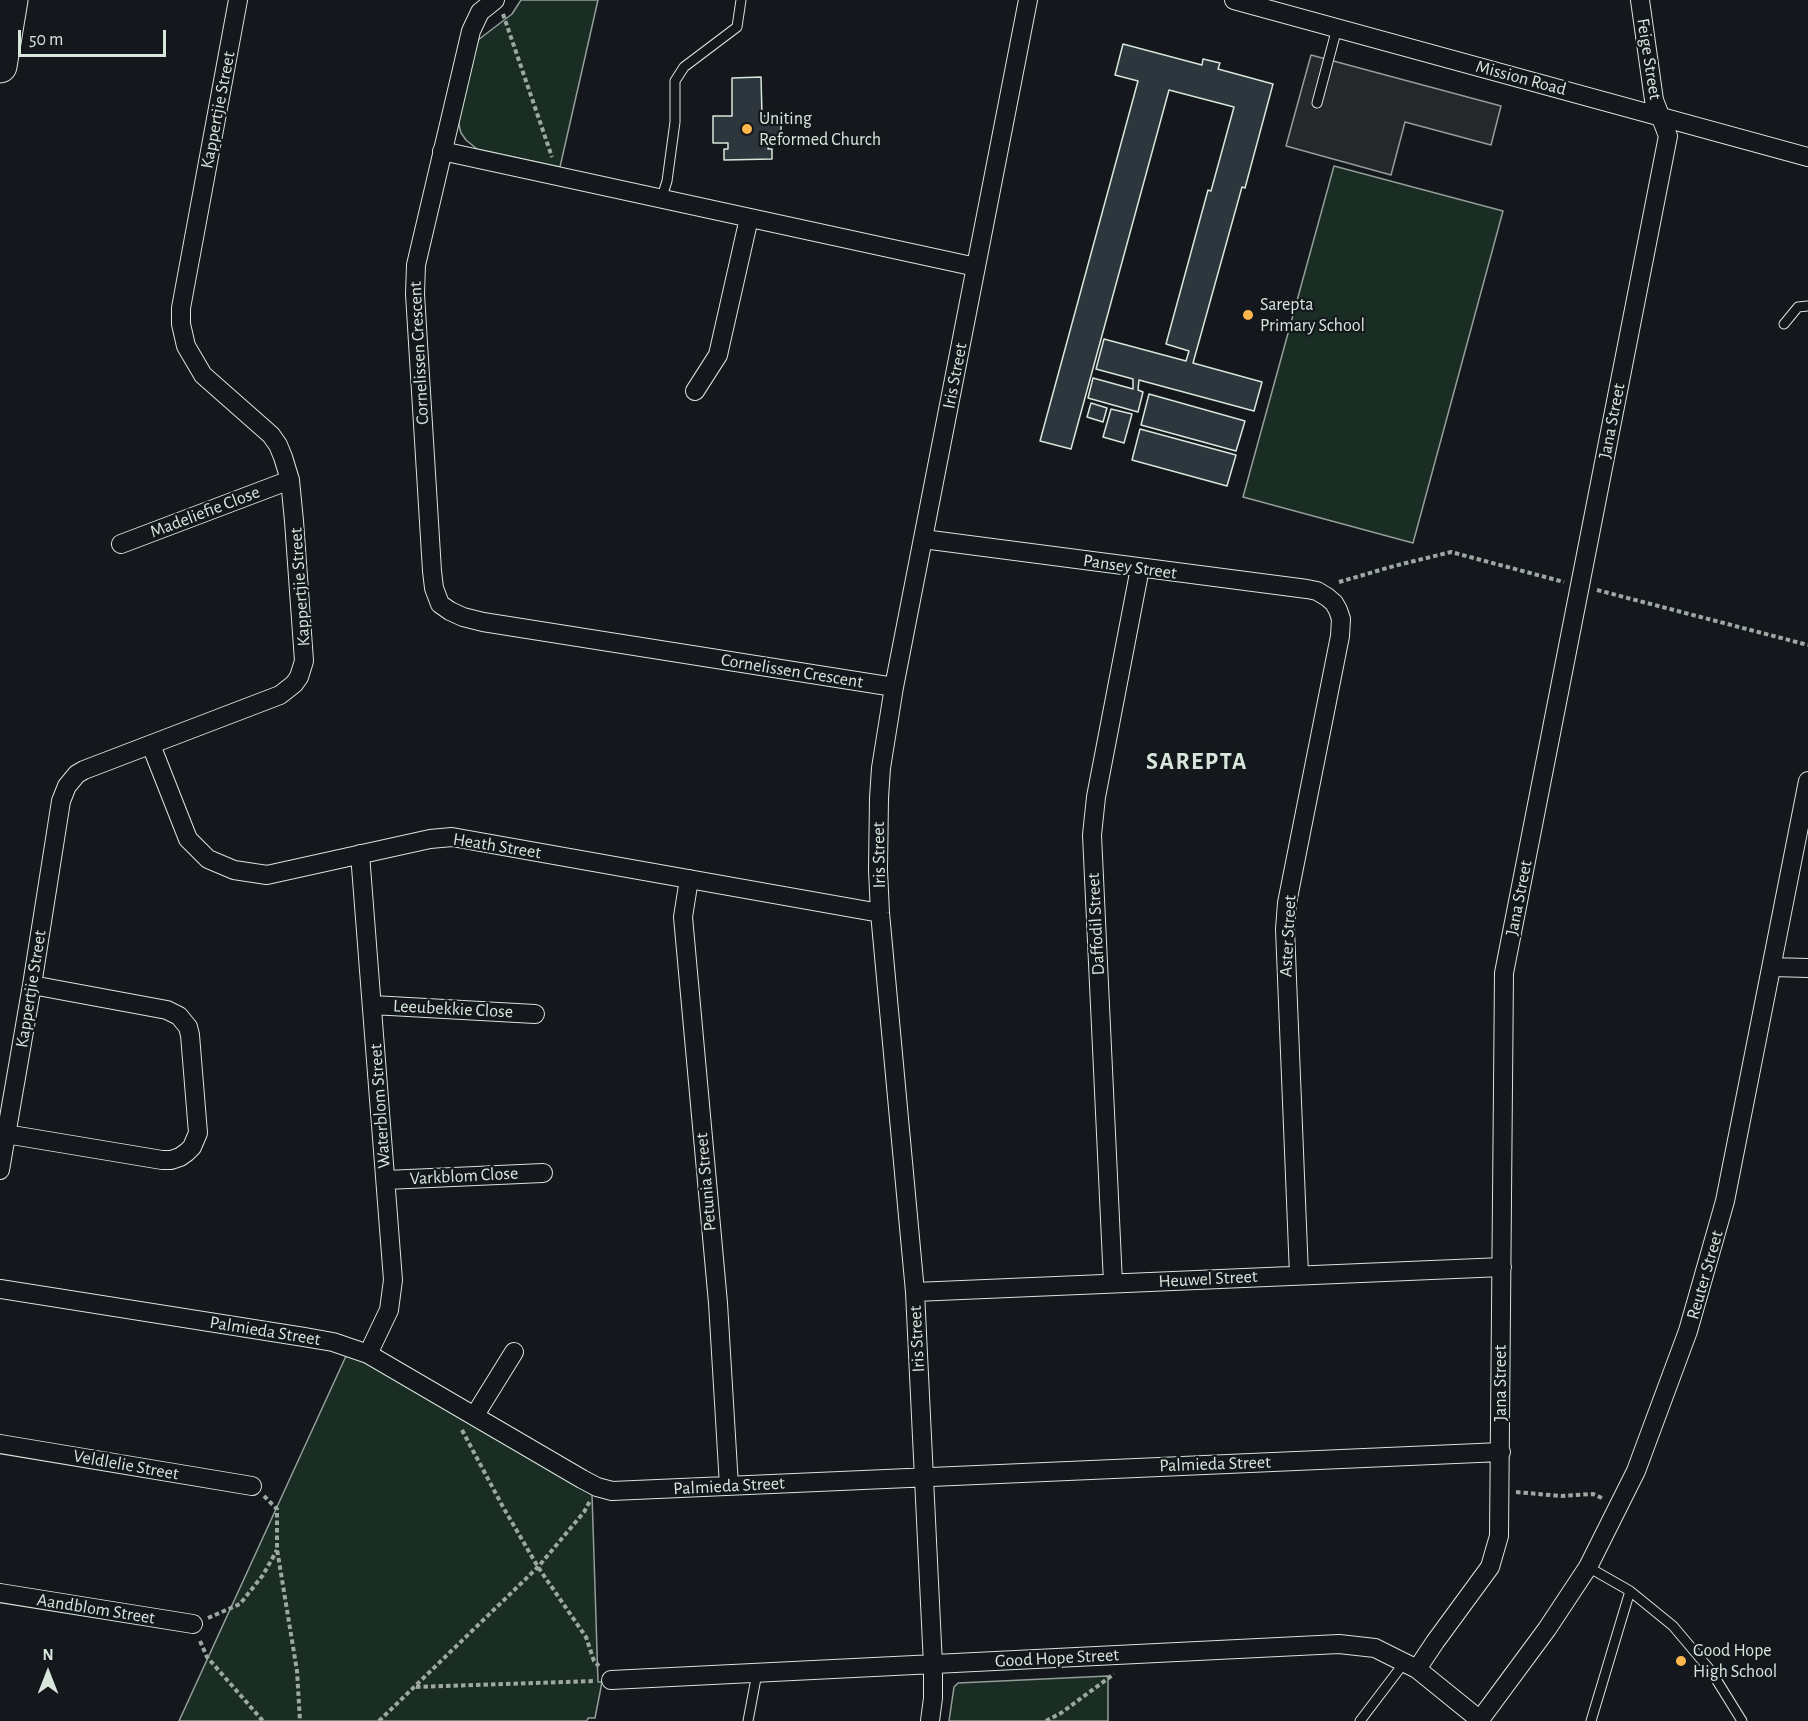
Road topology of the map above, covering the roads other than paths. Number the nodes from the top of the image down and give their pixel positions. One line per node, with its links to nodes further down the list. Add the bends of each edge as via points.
1 (11, 0): 9 (highway)
2 (238, 0): 20 (street, Kappertjie Street, via 181,324 186,346 203,375 271,435 284,457)
3 (741, 0): 14 (lane, via 737,27 684,67 675,81 675,122)
4 (1028, 0): 16 (street, Iris Street)
5 (1234, 0): 8 (street, Mission Road)
6 (1640, 0): 11 (street, Feige Street, via 1654,100)
7 (498, 4): 12 (street, via 480,12 471,31)
8 (1337, 28): 10 (lane); 11 (street, Mission Road)
9 (0, 66)
10 (1317, 103)
11 (1660, 116): 13 (street, Mission Road); 40 (street, Jana Street, via 1668,136 1504,974)
12 (442, 151): 14 (street); 25 (street, Cornelissen Crescent, via 414,279 432,571 440,604 463,617 483,622)
13 (1808, 157)
14 (661, 200): 15 (street)
15 (749, 218): 16 (street); 19 (street, via 718,355)
16 (976, 267): 21 (street, Iris Street)
17 (1808, 306): 18 (lane, via 1798,307)
18 (1784, 324)
19 (695, 391)
20 (290, 480): 22 (street, Madeliefie Close); 26 (street, Kappertjie Street, via 305,653 299,677 280,695)
21 (923, 538): 23 (street, Pansey Street); 25 (street, Iris Street)
22 (121, 544)
23 (1140, 568): 24 (street, Pansey Street, via 1307,589); 42 (street, Daffodil Street, via 1092,835)
24 (1334, 603): 41 (street, Aster Street, via 1341,627 1285,929)
25 (894, 687): 30 (street, Iris Street, via 879,798)
26 (151, 745): 28 (street, Heath Street, via 188,838 208,859 234,870 267,875); 33 (street, Kappertjie Street, via 84,770 63,793)
27 (1808, 781): 31 (street, Reuter Street)
28 (360, 854): 29 (street, Heath Street, via 430,838 452,837); 34 (street, Waterblom Street)
29 (689, 879): 30 (street, Heath Street); 52 (street, Petunia Street, via 683,917 718,1302)
30 (880, 913): 44 (street, Iris Street)
31 (1772, 967): 32 (street); 53 (street, Reuter Street, via 1725,1201 1688,1331 1636,1471)
32 (1808, 968)
33 (32, 985): 36 (street, Kappertjie Street); 36 (street, via 166,1010 179,1016 190,1035 198,1133 192,1147 171,1160)
34 (372, 1005): 35 (street, Leeubekkie Close); 39 (street, Waterblom Street)
35 (535, 1014)
36 (6, 1134): 37 (street, Kappertjie Street)
37 (0, 1170)
38 (543, 1173): 39 (street, Varkblom Close)
39 (386, 1180): 46 (street, Waterblom Street, via 393,1289 389,1310)
40 (1502, 1267): 41 (street, Heuwel Street); 49 (street, Jana Street)
41 (1299, 1275): 42 (street, Heuwel Street)
42 (1113, 1283): 44 (street, Heuwel Street)
43 (0, 1289): 46 (street, Palmieda Street, via 333,1342)
44 (915, 1292): 50 (street, Iris Street)
45 (514, 1352): 47 (street)
46 (368, 1354): 47 (street, Palmieda Street)
47 (475, 1415): 52 (street, Palmieda Street, via 597,1487 625,1491)
48 (0, 1444): 51 (street, Veldlelie Street)
49 (1501, 1452): 50 (street, Palmieda Street); 58 (street, Jana Street, via 1499,1536 1490,1567 1435,1642)
50 (924, 1477): 52 (street, Palmieda Street); 57 (street, Iris Street)
51 (252, 1486)
52 (729, 1486)
53 (1588, 1567): 54 (lane); 61 (street, Reuter Street)
54 (1630, 1591): 65 (lane); 66 (lane, via 1673,1626 1711,1671)
55 (0, 1593): 56 (street, Aandblom Street)
56 (193, 1624)
57 (933, 1665): 58 (street, Good Hope Street, via 1340,1644 1375,1648); 59 (street, Good Hope Street); 63 (street, Iris Street)
58 (1410, 1666): 61 (street, Good Hope Street); 64 (lane)
59 (757, 1673): 60 (street, Good Hope Street); 62 (lane)
60 (610, 1680)
61 (1479, 1720)
62 (748, 1721)
63 (930, 1721)
64 (1360, 1721)
65 (1591, 1721)
66 (1742, 1721)

